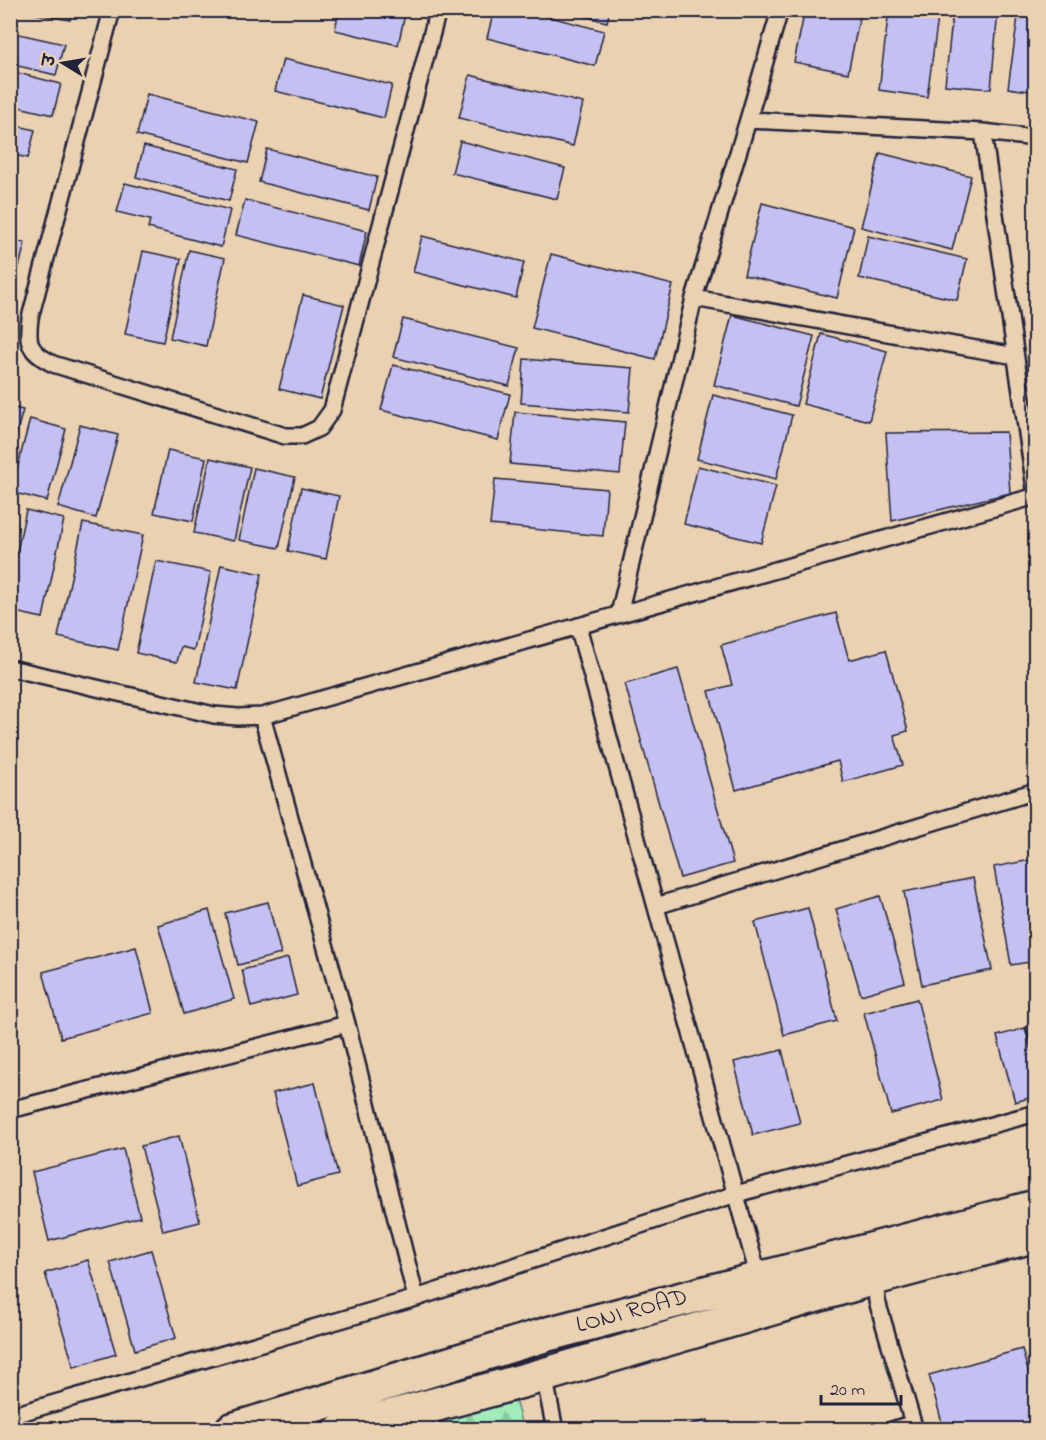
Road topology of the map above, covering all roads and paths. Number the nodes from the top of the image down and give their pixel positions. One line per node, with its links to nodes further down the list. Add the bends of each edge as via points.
1 (112, 10): 2 (lane, via 30,318 28,340 38,357 53,364 293,436 319,428 332,410)
2 (438, 10)
3 (780, 10): 4 (lane)
4 (748, 120): 5 (lane); 7 (lane)
5 (983, 132): 6 (lane); 8 (lane)
6 (1035, 138)
7 (694, 298): 8 (lane); 10 (lane)
8 (1015, 356): 9 (lane)
9 (1035, 495): 10 (lane)
10 (619, 614): 11 (lane)
11 (578, 626): 13 (lane); 15 (lane)
12 (10, 668): 13 (lane, via 214,715)
13 (262, 716): 16 (lane)
14 (1035, 791): 15 (lane)
15 (656, 906): 19 (lane)
16 (346, 1024): 17 (lane); 24 (lane)
17 (10, 1110)
18 (1035, 1113): 19 (lane)
19 (736, 1194): 22 (lane); 24 (lane)
20 (1035, 1206): 22 (street, LONI ROAD)
21 (1035, 1235): 23 (street, LONI ROAD)
22 (759, 1278): 25 (lane); 29 (street, LONI ROAD, via 548,1334)
23 (875, 1278): 25 (street, LONI ROAD); 28 (lane, via 877,1301)
24 (416, 1298): 27 (lane)
25 (765, 1310): 26 (street, LONI ROAD)
26 (544, 1375): 30 (street, LONI ROAD); 31 (lane)
27 (10, 1416)
28 (914, 1426): 32 (lane)
29 (232, 1430)
30 (342, 1430)
31 (555, 1430)
32 (892, 1430)

